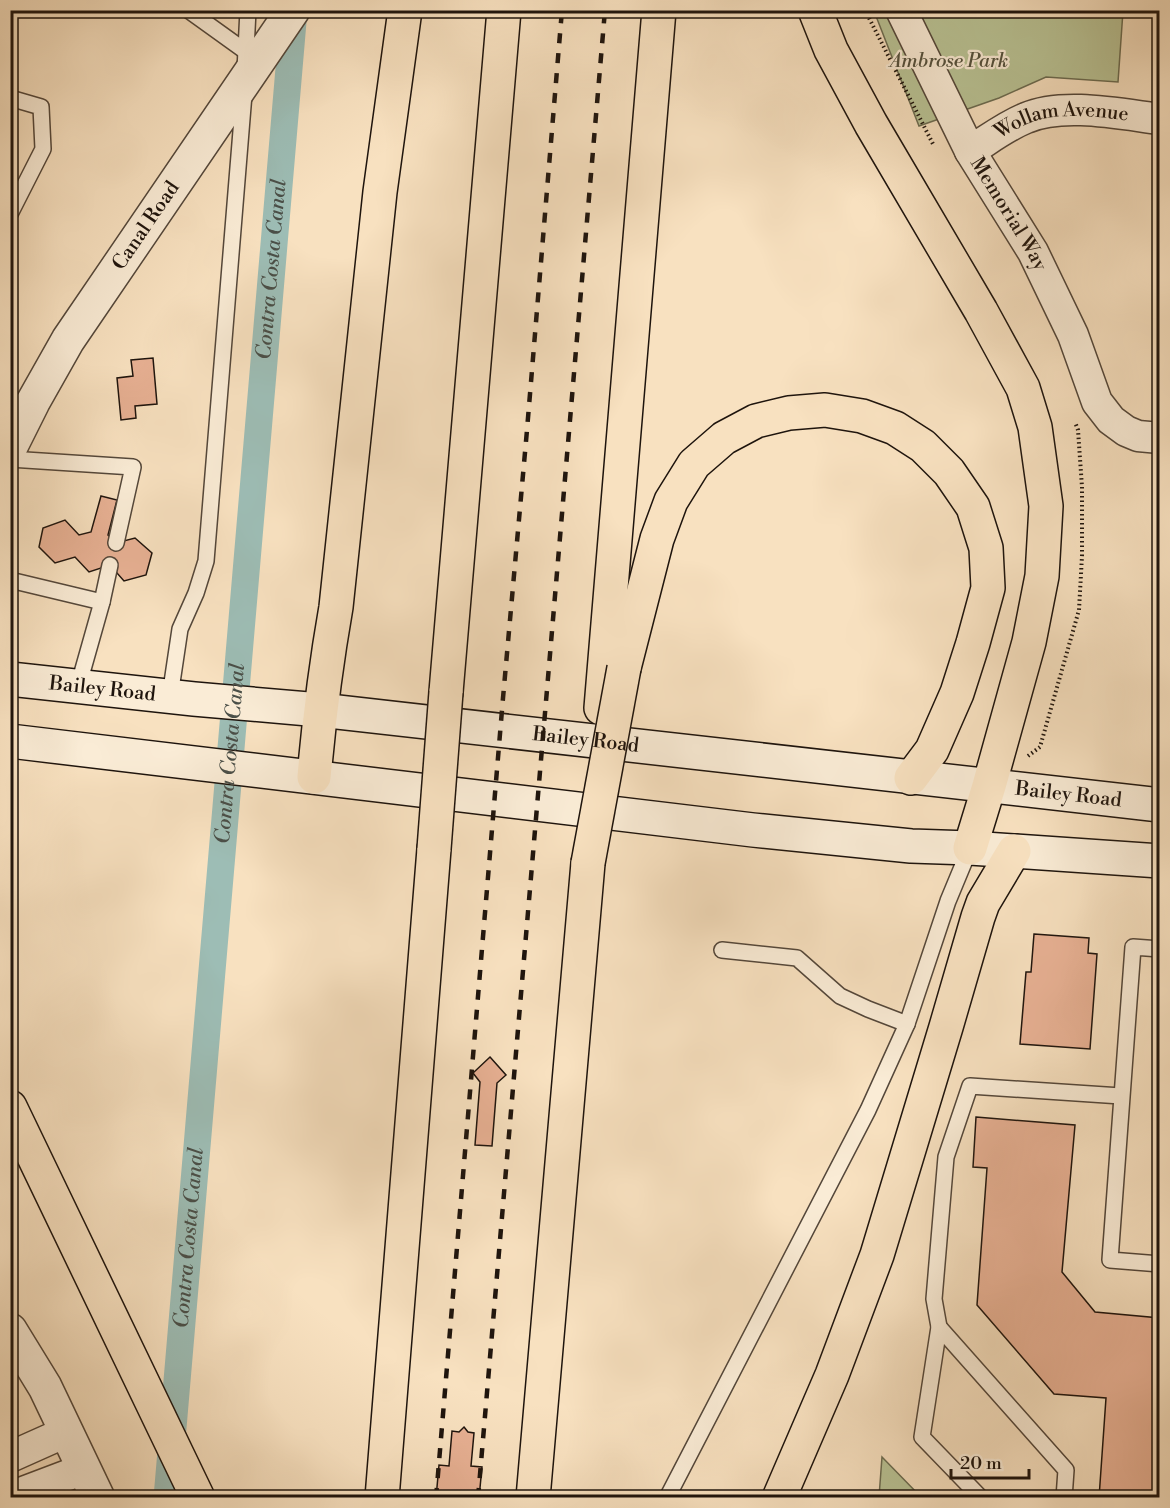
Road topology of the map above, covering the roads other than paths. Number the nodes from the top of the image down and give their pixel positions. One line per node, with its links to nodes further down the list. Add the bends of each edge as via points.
1 (188, 10): 9 (lane)
2 (249, 10): 9 (lane)
3 (293, 10): 9 (main road, Canal Road)
4 (405, 10): 24 (highway, via 380,192 336,607)
5 (504, 10): 47 (highway, bridge)
6 (659, 10): 33 (highway, bridge)
7 (815, 10): 28 (highway, via 851,87 1023,388 1035,427 1046,506 1042,576 1029,642)
8 (901, 10): 12 (street, Memorial Way)
9 (250, 64): 15 (main road, Canal Road, via 68,340); 23 (lane, via 206,561 180,628)
10 (10, 98): 13 (lane, via 41,107 43,149)
11 (1160, 118): 12 (street, Wollam Avenue, via 1109,112 1046,112 1027,117)
12 (970, 151): 14 (street, Memorial Way, via 1033,252 1073,335 1097,402 1126,431)
13 (10, 214)
14 (1160, 438)
15 (10, 448)
16 (10, 459): 17 (lane, via 133,467)
17 (116, 543)
18 (110, 565): 20 (lane)
19 (10, 580): 20 (lane)
20 (102, 602): 22 (lane)
21 (10, 679): 22 (main road, Bailey Road)
22 (78, 687): 23 (main road, Bailey Road)
23 (182, 698): 24 (main road, Bailey Road)
24 (320, 710): 26 (highway); 27 (main road, Bailey Road)
25 (10, 741): 26 (main road)
26 (314, 777): 30 (main road, via 753,830)
27 (910, 778): 28 (main road, Bailey Road); 33 (highway, bridge, via 932,750 957,693 988,588 986,548 973,507 949,472 923,446 895,428 862,416 825,410 756,421 724,438 694,464 671,501 657,539 624,668)
28 (989, 786): 29 (main road, Bailey Road); 30 (highway)
29 (1160, 805)
30 (970, 848): 31 (main road); 36 (lane)
31 (1014, 851): 32 (main road); 50 (highway, via 983,903 877,1255 832,1375)
32 (1160, 861)
33 (588, 863): 48 (highway)
34 (1160, 949): 37 (lane, via 1133,947)
35 (722, 950): 36 (lane, via 797,958 840,996)
36 (907, 1024): 49 (lane, via 868,1110)
37 (1121, 1096): 39 (lane, via 1110,1260); 40 (lane, via 970,1086 946,1157 934,1299)
38 (10, 1107): 46 (highway)
39 (1160, 1264)
40 (939, 1327): 51 (lane, via 922,1437); 52 (lane, via 1066,1470)
41 (10, 1330): 42 (main road, via 45,1387)
42 (66, 1432): 43 (street); 44 (main road)
43 (10, 1457)
44 (91, 1483): 45 (street)
45 (10, 1497)
46 (198, 1497)
47 (382, 1497)
48 (533, 1497)
49 (667, 1497)
50 (779, 1497)
51 (981, 1497)
52 (1064, 1497)

